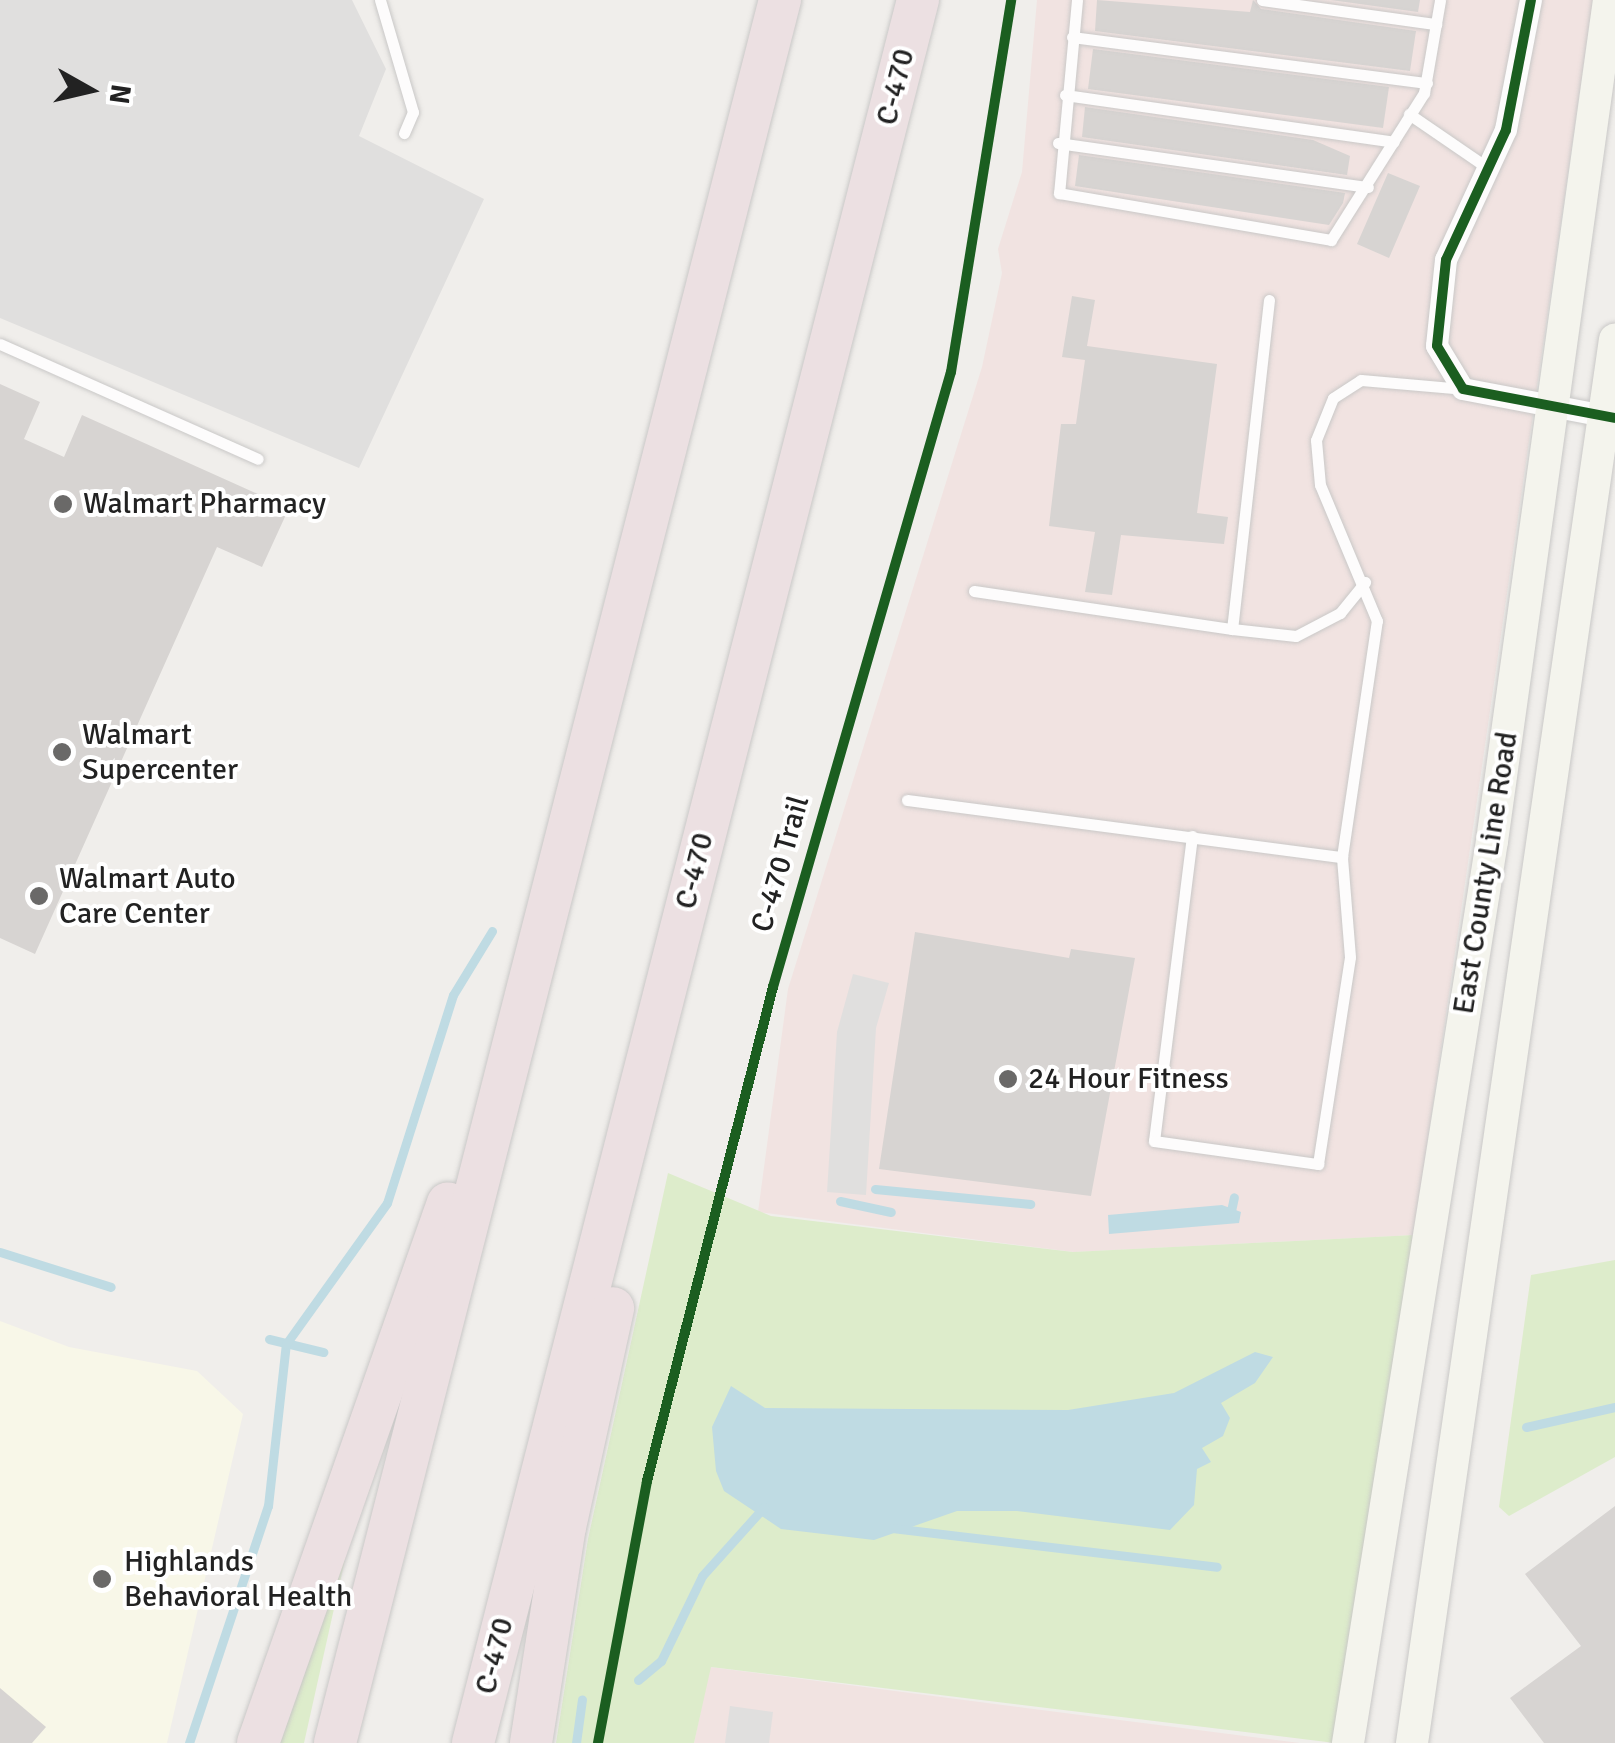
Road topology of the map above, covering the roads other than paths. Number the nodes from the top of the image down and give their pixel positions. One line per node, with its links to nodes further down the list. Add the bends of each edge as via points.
1 (380, 0): 14 (lane, via 413,112)
2 (780, 0): 30 (highway)
3 (918, 0): 33 (highway, C-470)
4 (1077, 0): 10 (lane)
5 (1262, 0): 9 (lane)
6 (1440, 0): 9 (lane)
7 (1532, 0): 17 (street, via 1519,84)
8 (1609, 0): 23 (main road, East County Line Road)
9 (1436, 24): 11 (lane)
10 (1072, 38): 11 (lane); 12 (lane)
11 (1427, 83): 13 (lane)
12 (1065, 95): 15 (lane); 16 (lane)
13 (1409, 114): 16 (lane); 17 (lane)
14 (404, 133)
15 (1058, 142): 18 (lane); 18 (lane, via 1054,178 1071,202 1338,236)
16 (1394, 142): 18 (lane)
17 (1488, 168): 22 (street, via 1457,226 1437,309 1440,361)
18 (1368, 187)
19 (1269, 300): 28 (lane)
20 (1615, 340): 24 (main road, East County Line Road)
21 (0, 344): 25 (lane)
22 (1463, 389): 23 (street); 26 (lane, via 1373,376 1327,406 1316,440 1320,486)
23 (1555, 408): 24 (street); 38 (main road, East County Line Road)
24 (1610, 417): 39 (main road, East County Line Road)
25 (258, 458)
26 (1365, 582): 28 (lane, via 1340,613 1296,636); 32 (lane, via 1375,667)
27 (974, 591): 28 (lane)
28 (1232, 629)
29 (907, 800): 31 (lane)
30 (568, 828): 34 (highway, via 528,920 451,1194); 35 (highway)
31 (1192, 836): 32 (lane); 32 (lane, via 1154,1140 1318,1164 1351,942)
32 (1342, 858)
33 (693, 881): 36 (highway, C-470); 37 (highway, via 686,1010 570,1503)
34 (258, 1743)
35 (336, 1743)
36 (473, 1743)
37 (531, 1743)
38 (1348, 1743)
39 (1412, 1743)

